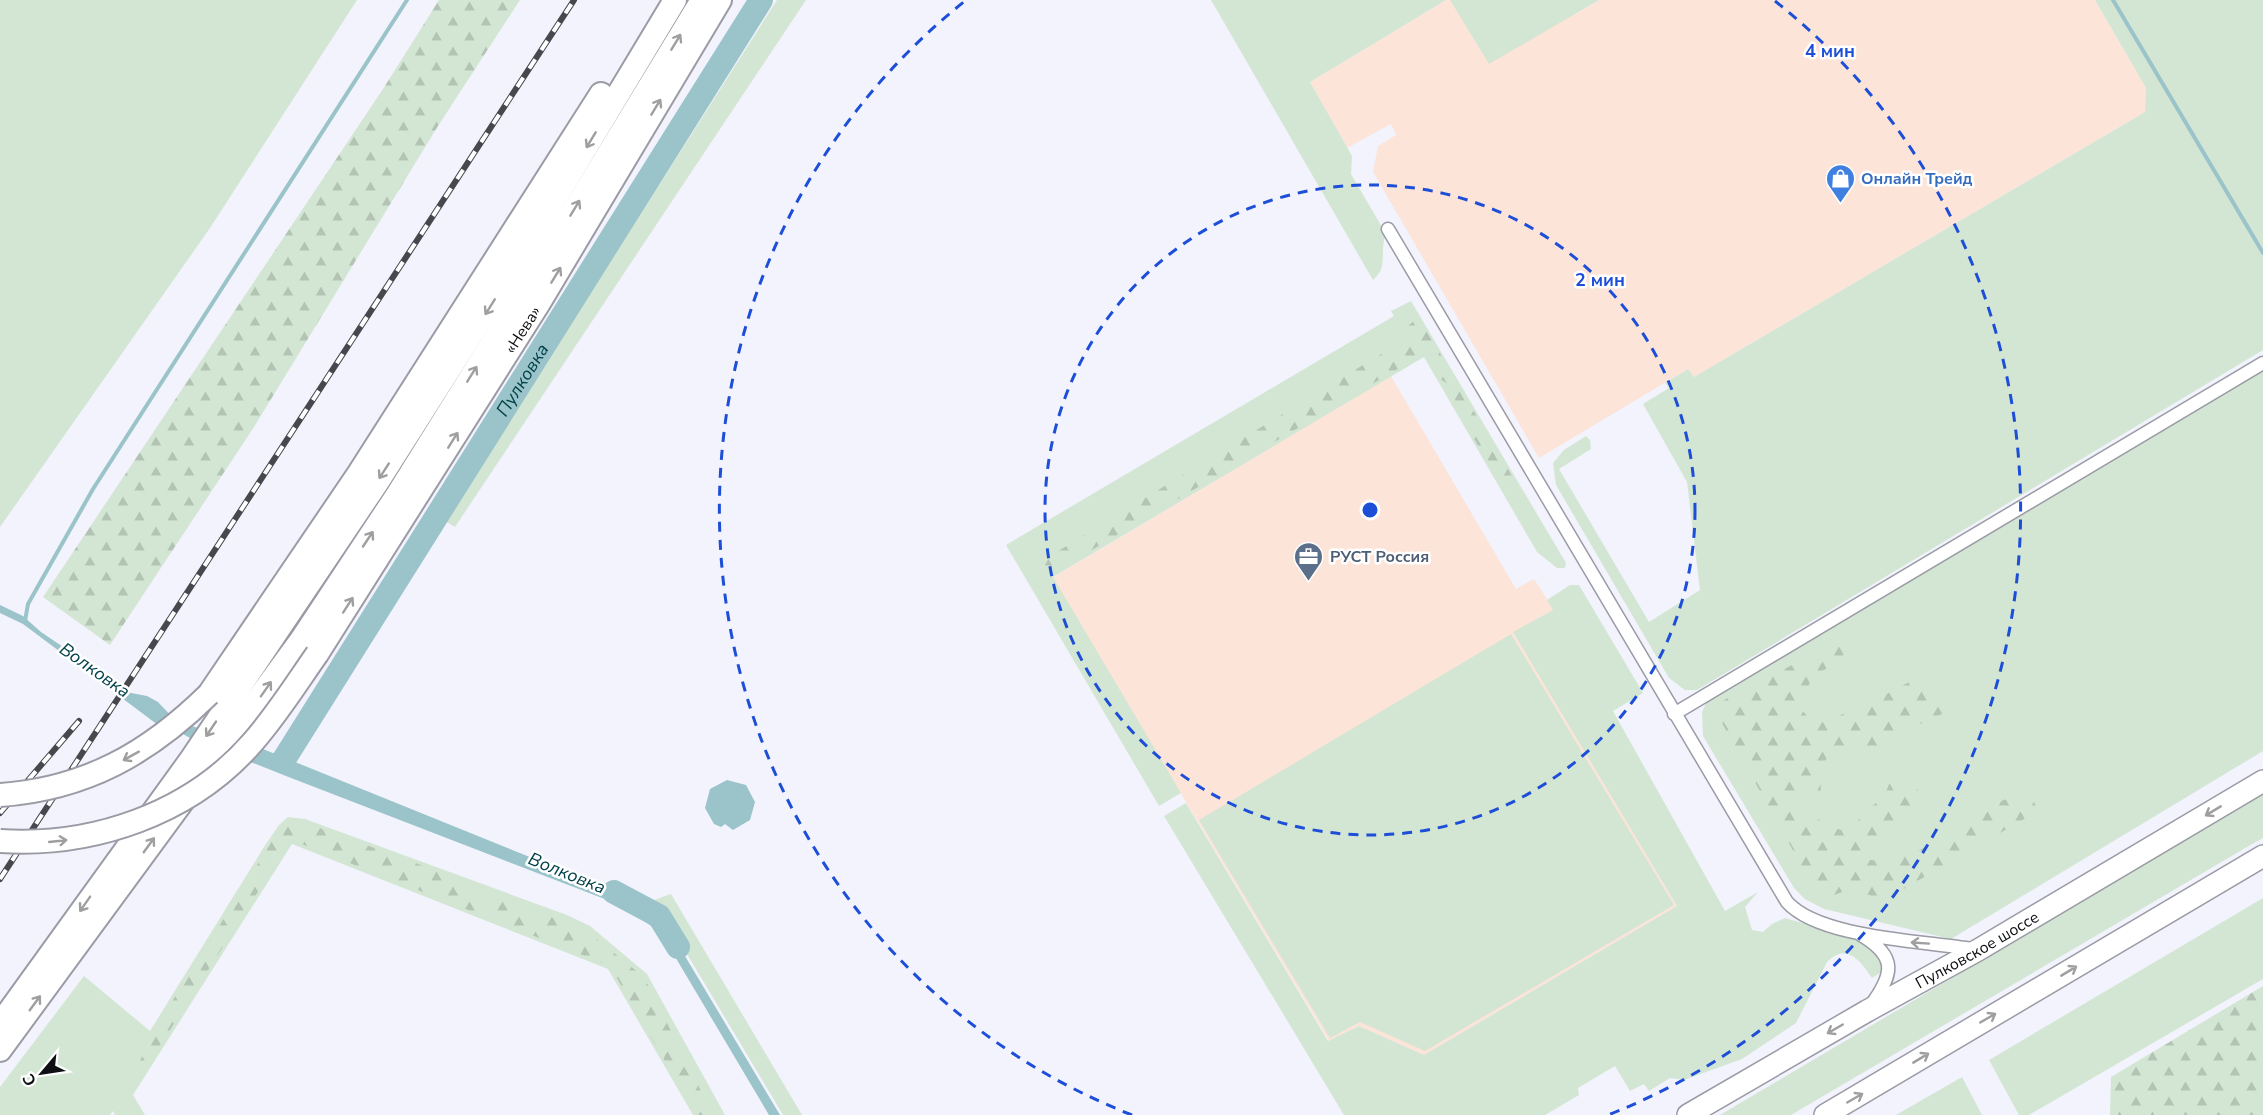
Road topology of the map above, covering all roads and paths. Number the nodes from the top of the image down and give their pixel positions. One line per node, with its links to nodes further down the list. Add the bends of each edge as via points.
1 (662, 0): 7 (highway, via 359,473)
2 (675, 0): 7 (highway, one-way to 7, via 507,279)
3 (702, 0): 8 (highway, «Нева», one-way to 3, via 397,495)
4 (720, 0): 8 (highway, «Нева», one-way to 4, via 539,303)
5 (1388, 229): 9 (street)
6 (2263, 363): 9 (street)
7 (272, 622): 11 (highway, one-way to 11, bridge, via 210,694 162,736 122,761 67,784); 17 (highway, one-way to 17, via 171,788)
8 (309, 647): 12 (highway, one-way to 8, bridge, via 57,842 87,836 127,825 198,791 252,744); 18 (highway, one-way to 8)
9 (1674, 714): 14 (street, via 1793,910 1815,921)
10 (2263, 781): 15 (highway, Пулковское шоссе, one-way to 15)
11 (0, 795)
12 (0, 841)
13 (2263, 856): 20 (highway, one-way to 13)
14 (1856, 931): 15 (street, one-way to 14); 16 (street, via 1878,945 1888,962 1887,978)
15 (1978, 950): 16 (highway, Пулковское шоссе)
16 (1867, 1011): 19 (highway, Пулковское шоссе, one-way to 19)
17 (0, 1024)
18 (0, 1050)
19 (1688, 1115)
20 (1825, 1115)

